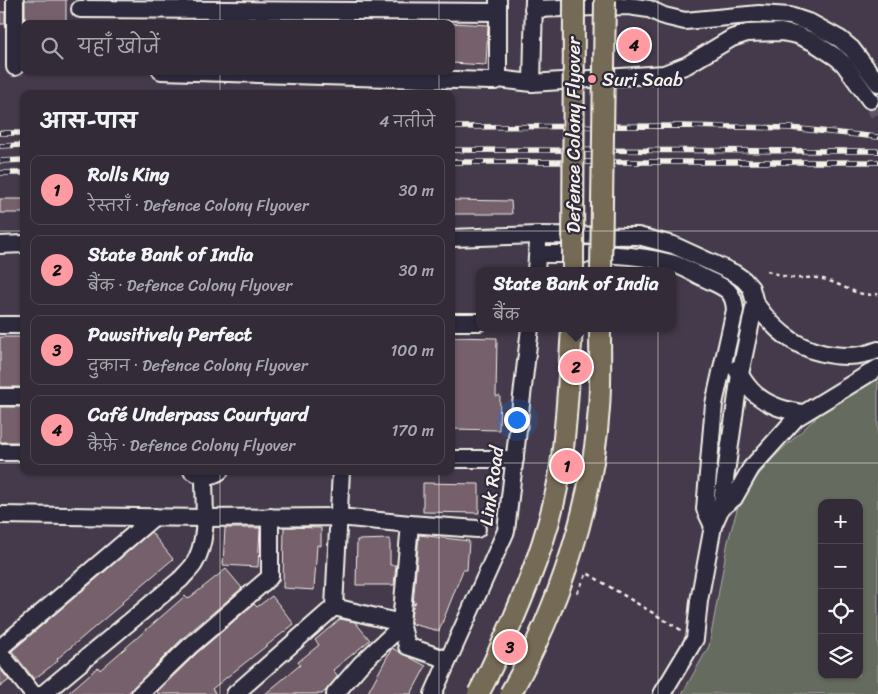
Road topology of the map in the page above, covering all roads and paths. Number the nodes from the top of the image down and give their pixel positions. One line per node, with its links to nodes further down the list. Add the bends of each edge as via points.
1 (15, 0): 8 (street)
2 (574, 0): 20 (main road, Defence Colony Flyover, bridge)
3 (604, 0): 21 (main road, Defence Colony Flyover, bridge)
4 (533, 5): 11 (street, via 649,8 685,21 758,14 790,16 812,23 840,39); 12 (street)
5 (498, 6): 7 (street, via 479,12); 10 (street)
6 (80, 11): 7 (street)
7 (277, 11)
8 (13, 67)
9 (340, 75): 10 (street)
10 (494, 80): 12 (street)
11 (878, 82)
12 (532, 83): 13 (street, via 664,74 687,65 732,38 747,33 781,32 797,35 836,56)
13 (870, 100)
14 (538, 235): 15 (street); 18 (street); 24 (street, via 638,236 674,245 744,280 751,288)
15 (455, 238)
16 (20, 244): 17 (street)
17 (0, 245)
18 (538, 254): 19 (street); 33 (street, via 645,258 673,264 724,288 732,295 735,310)
19 (536, 267)
20 (573, 267)
21 (600, 267)
22 (766, 271): 23 (path, via 791,278 821,278 847,290 869,296)
23 (878, 294)
24 (755, 303): 32 (street, via 792,341 820,353 846,356); 35 (street)
25 (455, 322): 26 (street)
26 (476, 322)
27 (0, 325): 28 (street)
28 (20, 325)
29 (530, 332): 42 (street, Link Road)
30 (572, 332): 66 (main road, bridge, via 561,466 550,518 532,576)
31 (600, 332): 67 (main road, bridge, via 599,409 579,529 540,635)
32 (878, 350)
33 (725, 354): 35 (street); 45 (street, via 714,404)
34 (878, 368): 38 (street)
35 (740, 374): 38 (street, via 756,395 767,402 784,410); 45 (street)
36 (0, 397): 37 (street)
37 (20, 397)
38 (802, 413): 45 (street, via 751,468 734,498)
39 (0, 452): 40 (street)
40 (20, 452)
41 (455, 459): 42 (street)
42 (515, 459): 59 (street, Link Road, via 506,531)
43 (205, 475): 50 (street)
44 (341, 475): 49 (street)
45 (713, 508): 56 (street)
46 (0, 514): 47 (street)
47 (154, 517): 50 (street); 57 (street)
48 (270, 517): 49 (street); 50 (street); 62 (street, via 270,576)
49 (339, 517): 51 (street); 54 (street)
50 (204, 518): 61 (street, via 200,552 187,572)
51 (410, 524): 52 (street); 55 (street)
52 (477, 529)
53 (586, 573): 56 (path)
54 (334, 607): 55 (street); 63 (street)
55 (401, 623): 59 (street, via 407,646); 64 (street)
56 (695, 639): 68 (street)
57 (0, 648)
58 (0, 653): 60 (street)
59 (448, 660): 65 (street, Link Road)
60 (33, 694)
61 (43, 694)
62 (140, 694)
63 (235, 694)
64 (335, 694)
65 (433, 694)
66 (478, 694)
67 (510, 694)
68 (662, 694)

